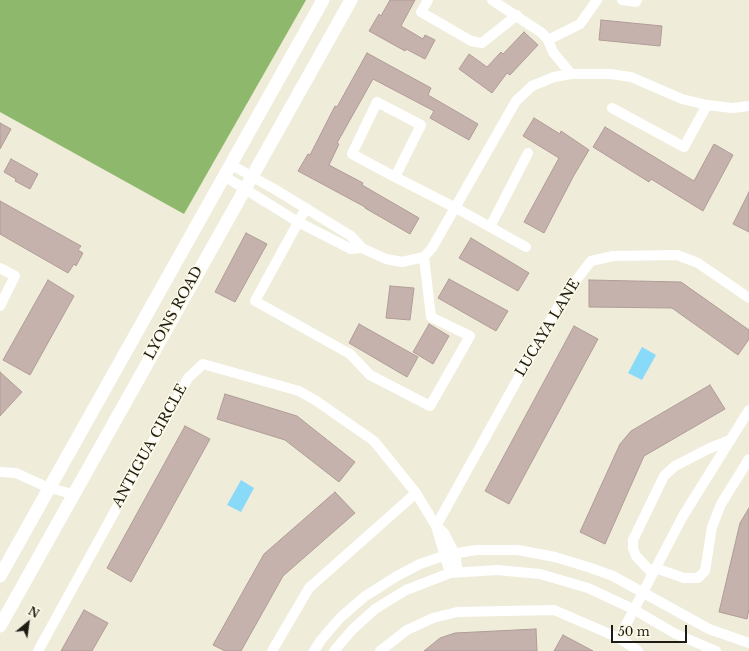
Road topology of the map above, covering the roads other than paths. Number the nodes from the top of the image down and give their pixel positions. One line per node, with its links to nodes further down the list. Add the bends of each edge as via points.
1 (324, 0): 15 (main road, LYONS ROAD)
2 (350, 0): 16 (main road, LYONS ROAD)
3 (428, 0): 8 (street, via 421,12 471,41 482,43)
4 (492, 0): 8 (street)
5 (597, 0): 9 (street, via 580,24)
6 (622, 0): 7 (street)
7 (637, 0)
8 (517, 15): 9 (street)
9 (548, 40): 10 (street, via 553,52)
10 (574, 74): 11 (street, via 631,77 682,99); 20 (street, via 554,77 532,86 516,101)
11 (707, 105): 12 (street, via 733,108); 13 (street, via 684,148)
12 (749, 106)
13 (612, 108)
14 (528, 153): 22 (street)
15 (227, 170): 16 (street); 18 (street); 33 (main road, LYONS ROAD)
16 (251, 176): 18 (main road, LYONS ROAD); 19 (street)
17 (395, 177): 17 (street, via 352,154 377,102 421,125); 20 (street)
18 (244, 188): 21 (street); 35 (main road, LYONS ROAD)
19 (306, 208): 21 (street); 24 (street, via 351,236)
20 (456, 208): 22 (street); 25 (street)
21 (298, 222): 24 (street, via 351,249); 25 (street, via 255,301 350,354 370,375 430,406 470,336 431,317)
22 (490, 227): 23 (street)
23 (526, 247)
24 (362, 248): 25 (street, via 386,259 402,262)
25 (424, 257)
26 (0, 268): 28 (street, via 15,276)
27 (749, 298): 36 (street, LUCAYA LANE, via 698,264 677,255 613,256 591,261 564,296)
28 (0, 306)
29 (749, 410): 30 (street)
30 (730, 440): 38 (street, via 683,516); 38 (street, via 675,466 664,476 633,540 636,556)
31 (749, 459): 38 (street, via 721,504 712,527 705,571 698,578 684,578)
32 (0, 472): 33 (street, via 16,473)
33 (49, 488): 35 (street); 40 (main road, LYONS ROAD)
34 (416, 493): 36 (street, ANTIGUA CIRCLE); 46 (street, ANTIGUA CIRCLE, via 374,441 316,400 299,391 203,364 188,378); 47 (street, via 309,588)
35 (73, 494): 43 (main road, LYONS ROAD)
36 (436, 526): 37 (street, ANTIGUA CIRCLE)
37 (450, 554): 39 (street, ANTIGUA CIRCLE); 41 (street, via 476,550 518,550 555,557 613,576); 48 (street, via 420,564 364,597 340,618)
38 (654, 570): 41 (street)
39 (454, 572): 42 (street, via 497,570 540,574 588,588); 49 (street, via 406,590 375,609)
40 (0, 576)
41 (642, 592): 42 (street); 45 (street, via 709,629)
42 (633, 609): 44 (street); 52 (street, via 674,633)
43 (0, 626)
44 (619, 638): 50 (street, via 554,610 457,612 433,618 407,630); 51 (street)
45 (749, 643)
46 (38, 651)
47 (272, 651)
48 (314, 651)
49 (334, 651)
50 (380, 651)
51 (638, 651)
52 (716, 651)

